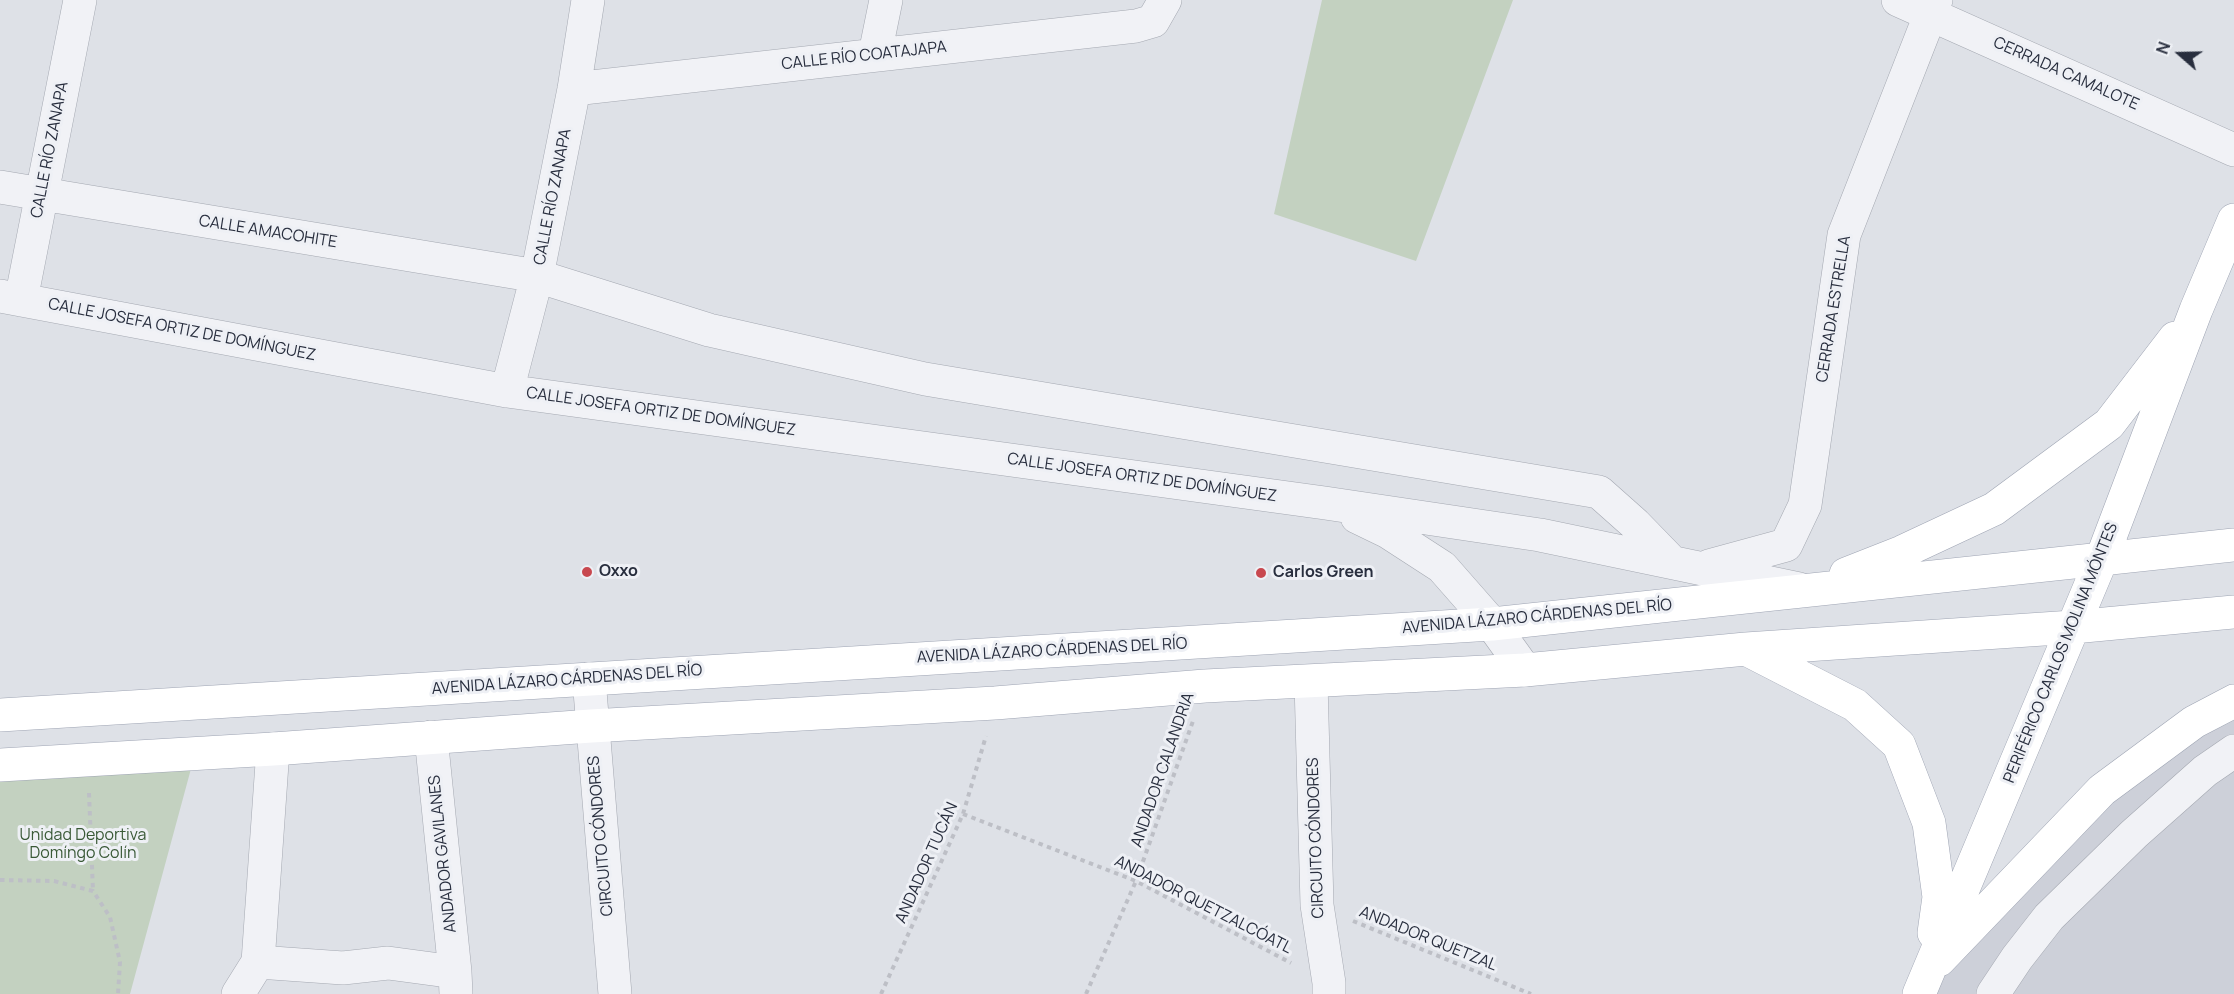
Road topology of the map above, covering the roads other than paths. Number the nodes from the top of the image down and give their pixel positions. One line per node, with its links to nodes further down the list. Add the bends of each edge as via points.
1 (80, 0): 11 (street, CALLE RÍO ZANAPA)
2 (588, 0): 8 (street, CALLE RÍO ZANAPA)
3 (886, 0): 7 (street)
4 (1898, 0): 5 (street, CERRADA CAMALOTE)
5 (1933, 6): 9 (street, CERRADA CAMALOTE); 21 (street, CERRADA ESTRELLA, via 1844,235 1805,505 1786,545)
6 (1159, 10): 7 (street, CALLE RÍO COATAJAPA, via 1136,26)
7 (875, 54): 8 (street, CALLE RÍO COATAJAPA)
8 (574, 89): 13 (street, CALLE RÍO ZANAPA)
9 (2234, 150)
10 (0, 187): 11 (street, CALLE AMACOHITE)
11 (41, 194): 13 (street, CALLE AMACOHITE); 14 (street, CALLE RÍO ZANAPA)
12 (2234, 220): 15 (main road)
13 (537, 276): 16 (street, CALLE RÍO ZANAPA); 20 (street, CALLE AMACOHITE, via 709,330 925,379 1599,492)
14 (10, 298): 16 (street, CALLE JOSEFA ORTIZ DE DOMÍNGUEZ)
15 (2196, 310): 19 (main road, PERIFÉRICO CARLOS MOLINA MÓNTES); 22 (main road, via 2109,424 1994,509 1902,552)
16 (507, 391): 17 (street, CALLE JOSEFA ORTIZ DE DOMÍNGUEZ)
17 (1325, 503): 20 (street, CALLE JOSEFA ORTIZ DE DOMÍNGUEZ, via 1540,535); 24 (street, via 1389,532 1442,567)
18 (2234, 545): 19 (main road, AVENIDA LÁZARO CÁRDENAS DEL RÍO)
19 (2102, 558): 22 (main road, AVENIDA LÁZARO CÁRDENAS DEL RÍO); 25 (main road, PERIFÉRICO CARLOS MOLINA MÓNTES)
20 (1670, 560): 21 (street, CALLE JOSEFA ORTIZ DE DOMÍNGUEZ)
21 (1704, 568): 22 (street, CALLE JOSEFA ORTIZ DE DOMÍNGUEZ)
22 (1804, 590): 24 (main road, AVENIDA LÁZARO CÁRDENAS DEL RÍO)
23 (2234, 612): 25 (main road)
24 (1492, 624): 27 (street); 28 (main road, AVENIDA LÁZARO CÁRDENAS DEL RÍO)
25 (2073, 627): 26 (main road); 39 (main road, PERIFÉRICO CARLOS MOLINA MÓNTES)
26 (1746, 649): 27 (main road); 39 (main road, via 1855,705 1899,745 1929,823 1938,887)
27 (1525, 670): 29 (main road)
28 (589, 679): 31 (main road, AVENIDA LÁZARO CÁRDENAS DEL RÍO); 32 (street, CIRCUITO CÓNDORES)
29 (1311, 682): 32 (main road); 40 (street, CIRCUITO CÓNDORES, via 1317,905)
30 (2234, 701): 39 (main road, via 2194,722 2102,790)
31 (0, 715)
32 (591, 726): 33 (main road); 42 (street, CIRCUITO CÓNDORES)
33 (431, 737): 34 (main road); 38 (street, ANDADOR GAVILANES)
34 (273, 749): 36 (main road); 37 (street)
35 (2234, 751): 43 (street, via 2205,771 2134,834 2049,917)
36 (0, 765)
37 (258, 962): 38 (street, ANDADOR GAVILANES, via 343,968 388,963); 41 (street)
38 (455, 983)
39 (1924, 983)
40 (1329, 988)
41 (238, 994)
42 (615, 994)
43 (1993, 994)

